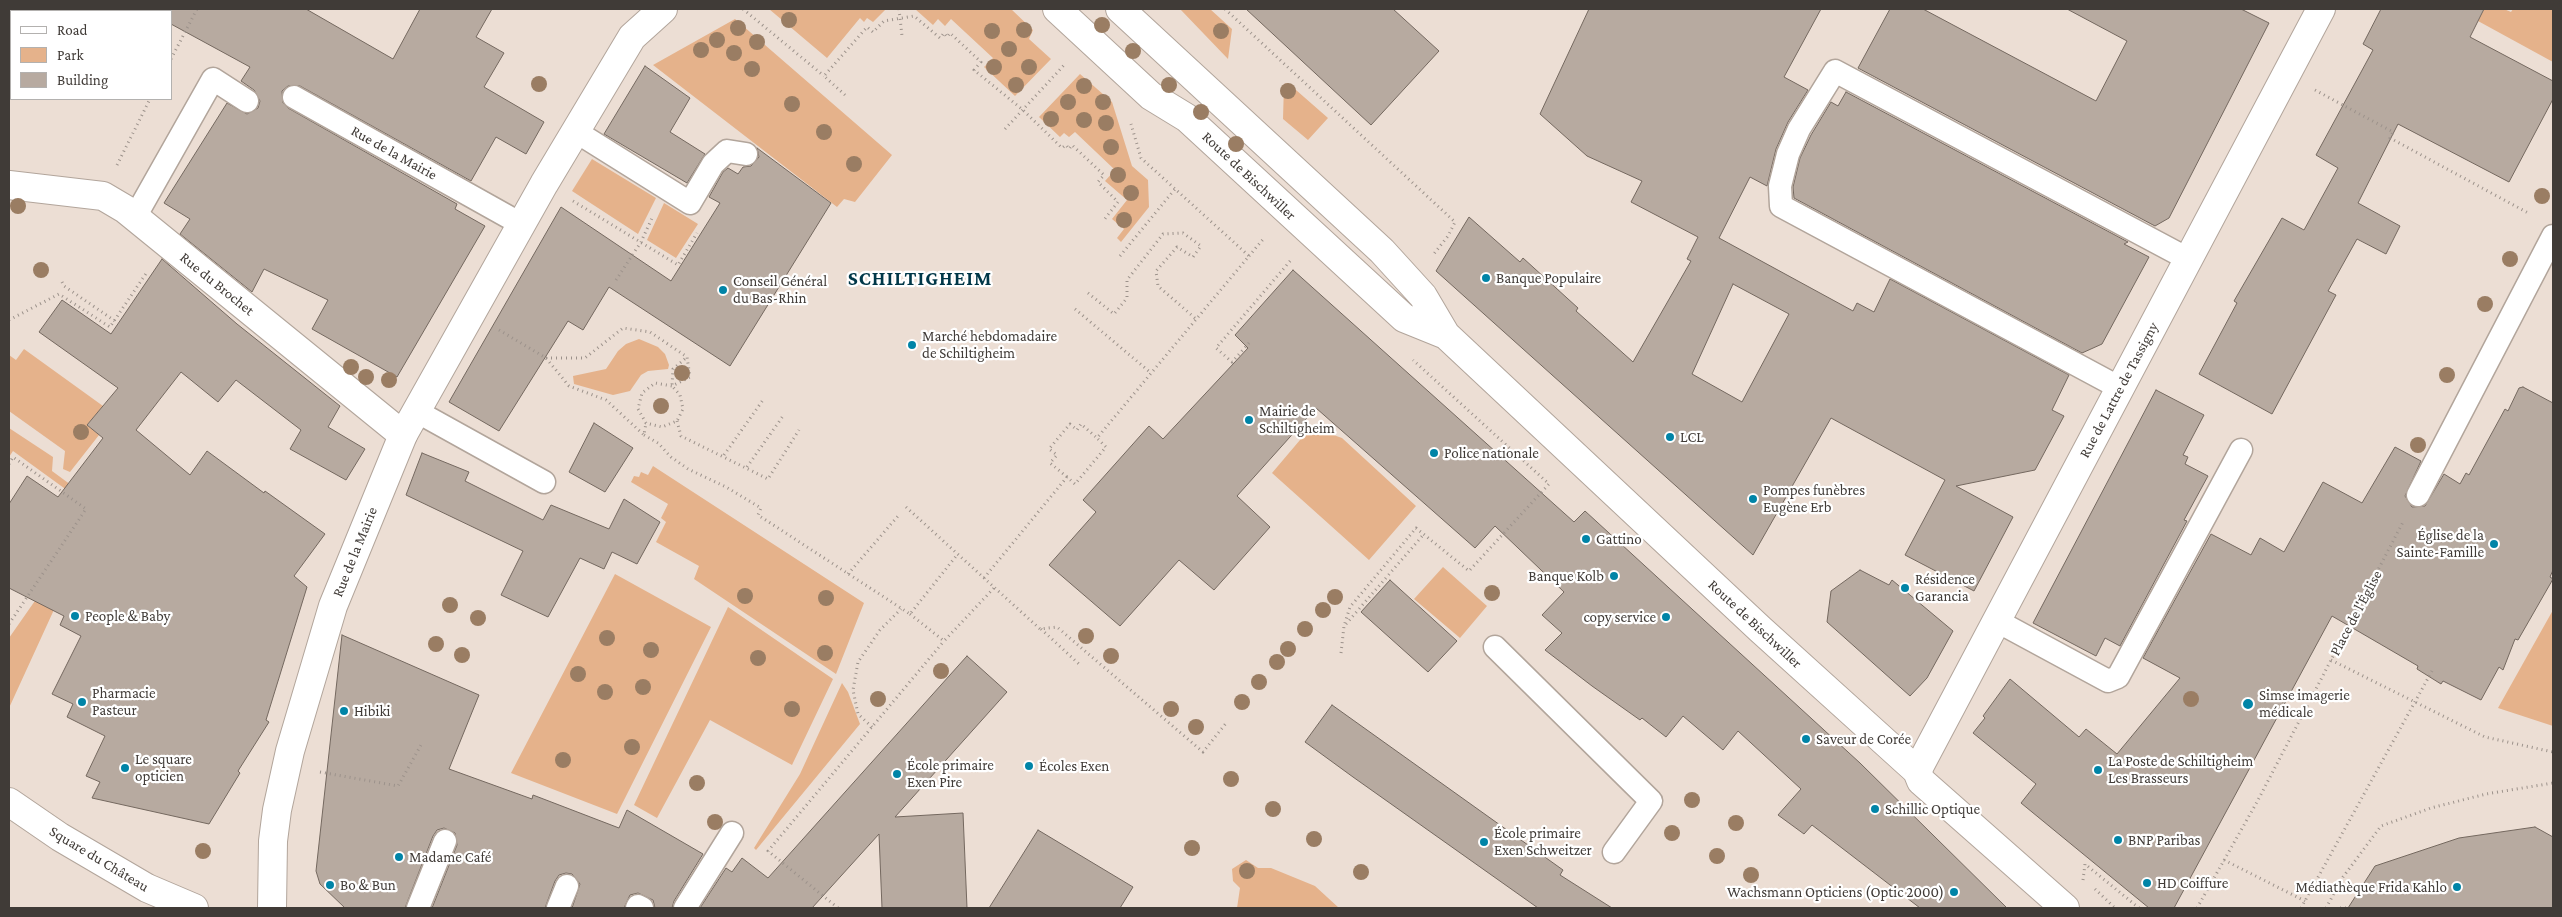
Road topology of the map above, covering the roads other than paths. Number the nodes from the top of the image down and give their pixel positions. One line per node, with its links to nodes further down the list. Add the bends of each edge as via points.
1 (662, 9): 7 (street, Rue de la Mairie, via 632,37)
2 (1057, 9): 14 (street, Route de Bischwiller, via 1151,96 1187,118 1404,318)
3 (1120, 9): 14 (street, Route de Bischwiller, via 1382,251 1424,296)
4 (2321, 9): 13 (street, Rue de Lattre de Tassigny)
5 (294, 97): 11 (lane, Rue de la Mairie)
6 (247, 101): 10 (lane, via 213,80)
7 (575, 131): 8 (lane, via 690,203 713,164 727,151); 11 (street, Rue de la Mairie)
8 (746, 154)
9 (9, 185): 10 (street, Rue du Brochet, via 102,196)
10 (135, 217): 17 (street, Rue du Brochet)
11 (521, 224): 16 (street, Rue de la Mairie)
12 (2553, 236): 20 (lane)
13 (2188, 259): 15 (street, Rue de Lattre de Tassigny); 15 (lane, via 1835,72 1799,129 1788,154 1780,186 1781,206)
14 (1446, 335): 23 (street, Route de Bischwiller, via 1766,635)
15 (2120, 388): 21 (street, Rue de Lattre de Tassigny)
16 (416, 411): 17 (street, Rue de la Mairie); 19 (lane)
17 (403, 435): 30 (street, Rue de la Mairie, via 333,606 287,766 273,841)
18 (2241, 450): 21 (lane, via 2118,677 2108,681)
19 (544, 482)
20 (2418, 495)
21 (1997, 621): 23 (street, Rue de Lattre de Tassigny)
22 (1495, 647): 27 (lane, via 1651,801)
23 (1917, 771): 36 (street, Route de Bischwiller, via 1921,781)
24 (9, 802): 29 (street, Square du Château, via 60,837 147,888)
25 (732, 833): 35 (lane)
26 (445, 841): 31 (lane)
27 (1614, 852)
28 (567, 886): 32 (lane)
29 (194, 908)
30 (272, 908)
31 (418, 908)
32 (558, 908)
33 (636, 908): 34 (lane)
34 (642, 908)
35 (685, 908)
36 (2065, 908)

